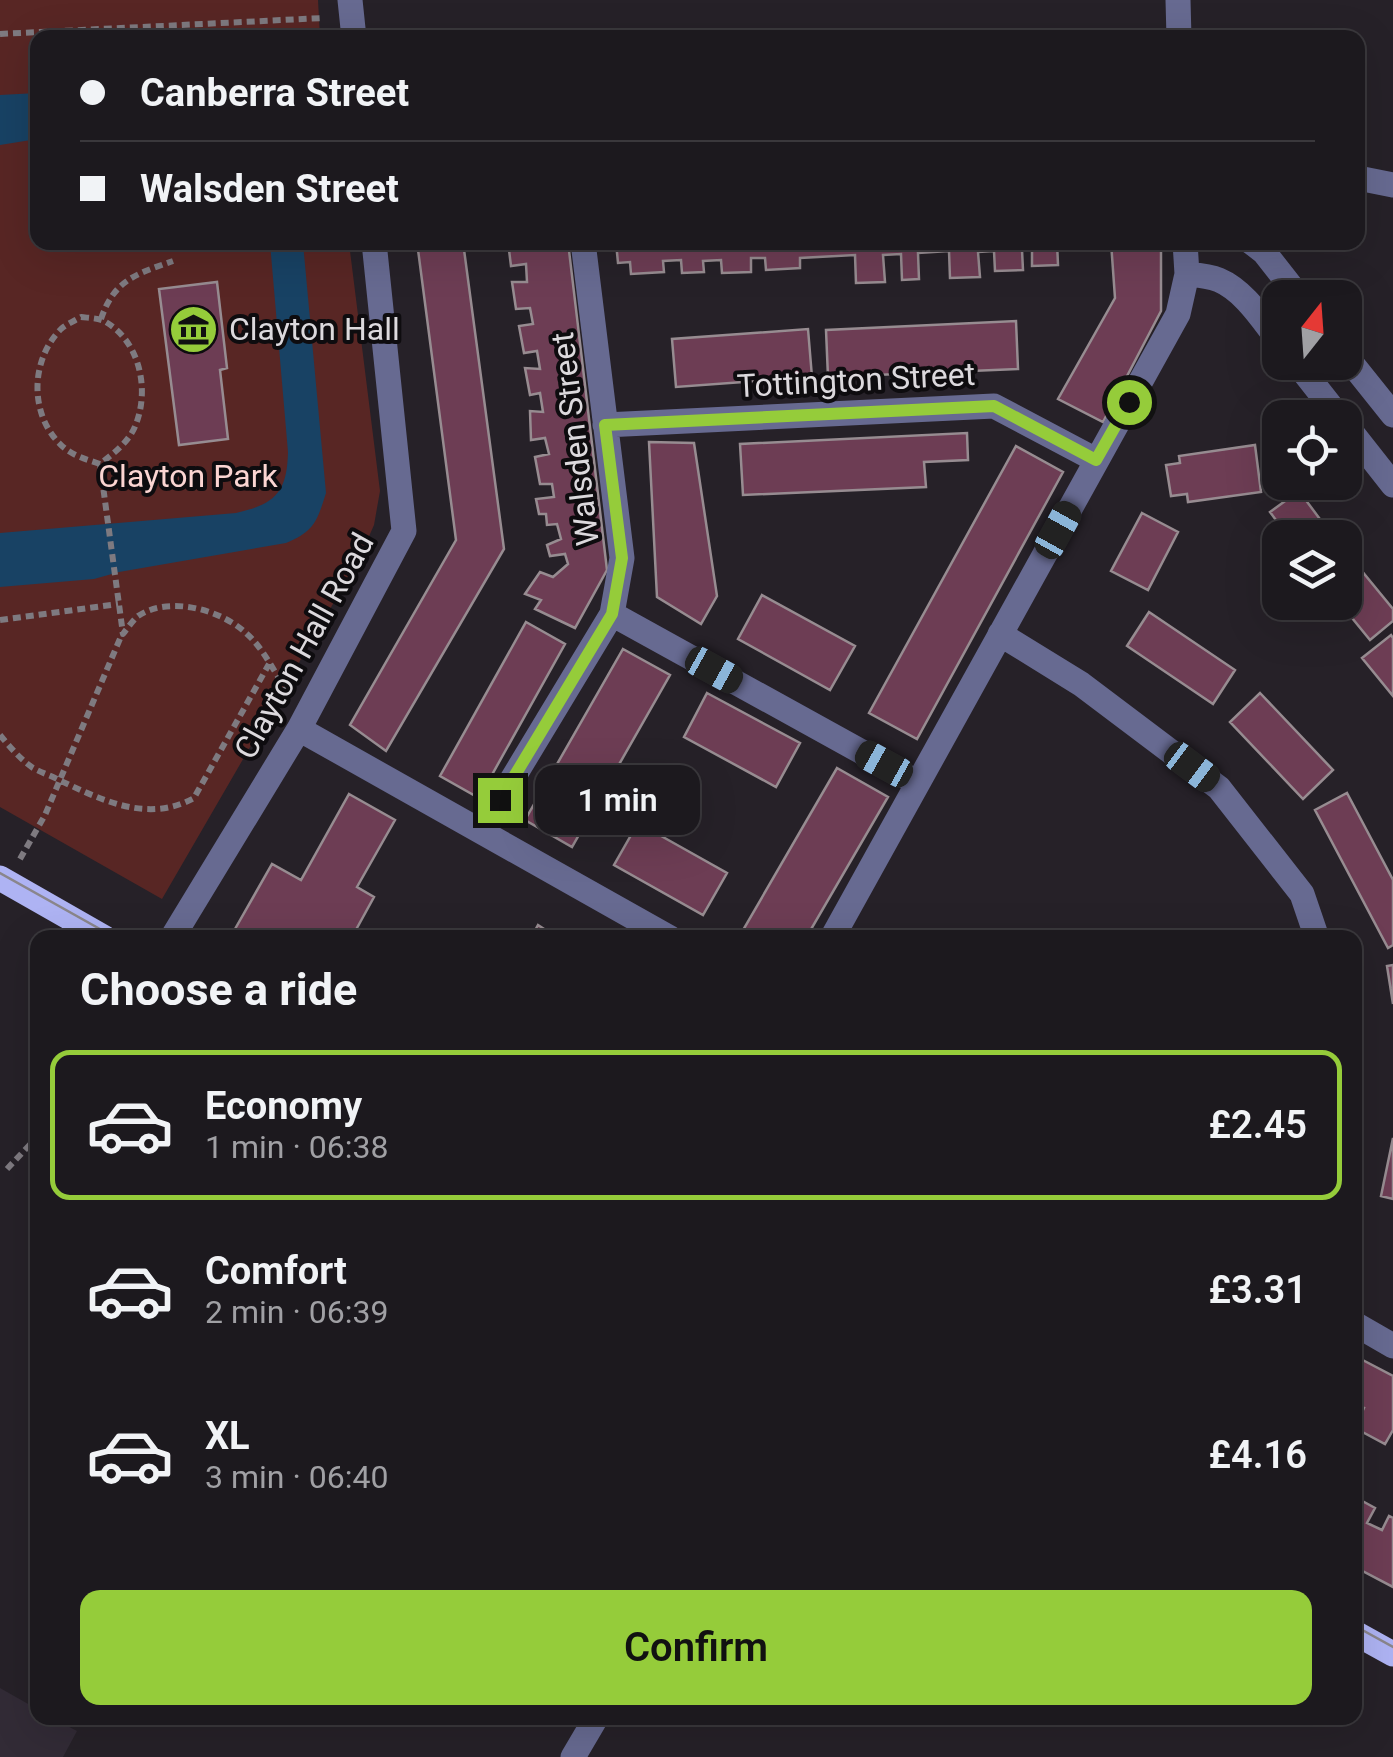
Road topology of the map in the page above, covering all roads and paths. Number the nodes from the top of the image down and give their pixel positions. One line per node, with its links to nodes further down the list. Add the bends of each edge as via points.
1 (1178, 0): 4 (street)
2 (352, 18): 3 (path)
3 (88, 30)
4 (1179, 30)
5 (30, 33): 6 (path)
6 (0, 34)
7 (1365, 179): 8 (street)
8 (1393, 184)
9 (375, 250): 33 (street, Clayton Hall Road, via 404,531)
10 (585, 250): 22 (street, Walsden Street)
11 (1186, 250): 14 (street)
12 (1262, 250): 15 (street)
13 (172, 261): 16 (path, via 123,282)
14 (1187, 274): 17 (street, via 1234,289); 24 (street, via 1178,314)
15 (1286, 280)
16 (101, 319): 25 (path, via 135,354 142,402 136,426); 25 (path, via 81,317 64,326 40,365 36,392 43,420 59,443)
17 (1262, 319)
18 (1362, 376): 21 (street)
19 (1310, 380): 20 (street)
20 (1326, 400)
21 (1393, 415)
22 (605, 425): 24 (street, Tottington Street, via 994,406); 28 (street, Walsden Street, via 622,558)
23 (1362, 446): 26 (street)
24 (1096, 460): 31 (street)
25 (100, 464): 27 (path)
26 (1393, 485)
27 (118, 604): 29 (path); 30 (path)
28 (612, 614): 36 (street); 37 (street, Walsden Street)
29 (0, 620)
30 (122, 634): 32 (path, via 138,616 194,607 226,617); 35 (path)
31 (1000, 634): 36 (street); 43 (street, via 1081,684 1219,788 1302,894)
32 (269, 664): 33 (path); 35 (path, via 194,798 180,806 124,806)
33 (302, 724): 37 (street); 40 (street, Clayton Hall Road)
34 (0, 735): 35 (path, via 36,770)
35 (60, 780): 38 (path)
36 (918, 783): 42 (street)
37 (481, 831): 41 (street)
38 (3, 880): 39 (main road)
39 (91, 930)
40 (177, 930)
41 (656, 930)
42 (836, 930)
43 (1314, 930)
44 (30, 1145): 45 (path)
45 (7, 1170)
46 (1362, 1328): 47 (street)
47 (1393, 1346)
48 (1362, 1638): 49 (main road)
49 (1393, 1654)
50 (592, 1725): 51 (street)
51 (573, 1757)

